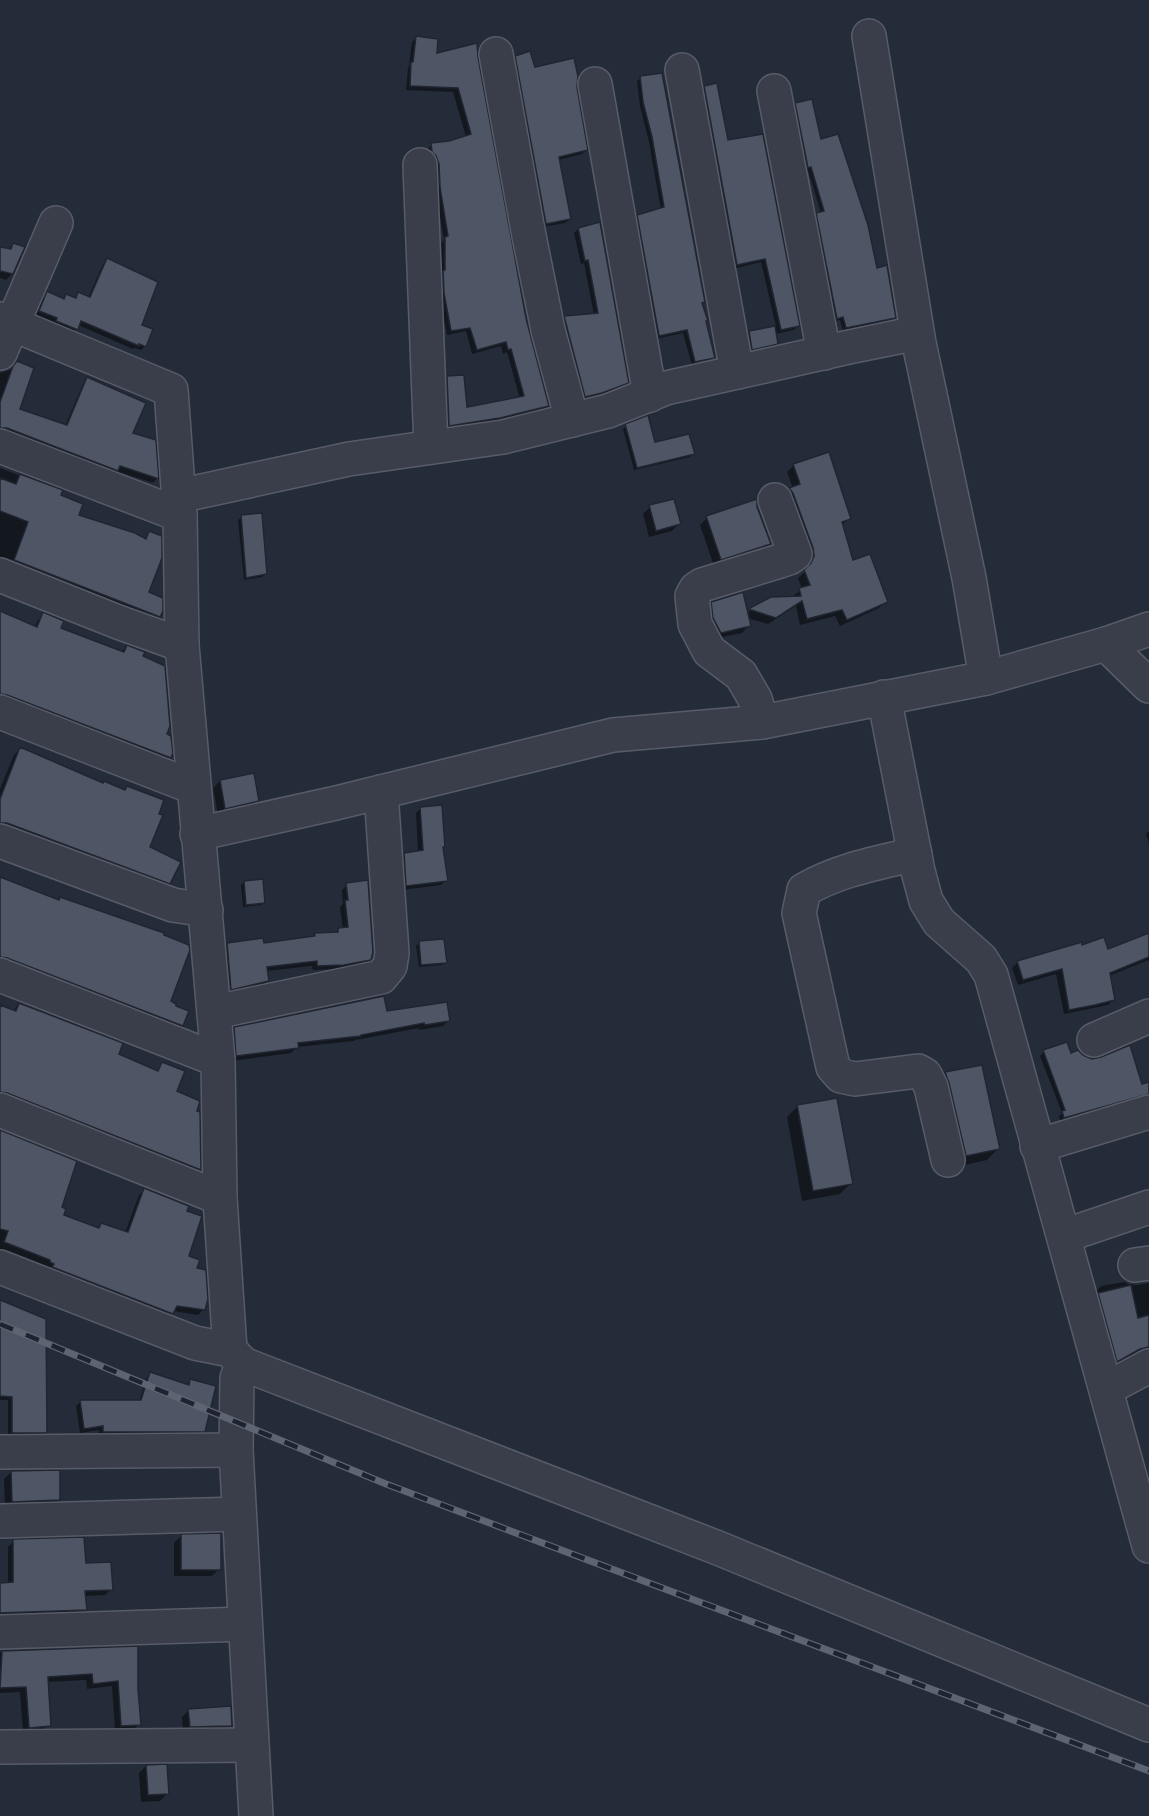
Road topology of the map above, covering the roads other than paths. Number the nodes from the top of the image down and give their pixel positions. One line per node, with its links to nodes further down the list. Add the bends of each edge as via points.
1 (869, 36): 9 (street)
2 (496, 54): 13 (street, via 548,330)
3 (682, 70): 11 (street)
4 (595, 84): 12 (street)
5 (774, 91): 10 (street)
6 (420, 165): 15 (street)
7 (56, 222): 8 (street)
8 (4, 332): 17 (street, via 171,390)
9 (917, 333): 10 (street); 22 (street)
10 (824, 352): 11 (street)
11 (737, 372): 12 (street)
12 (650, 395): 13 (street)
13 (572, 420): 15 (street, via 503,437)
14 (0, 446): 17 (street)
15 (430, 447): 17 (street, via 349,459)
16 (775, 500): 26 (street, via 795,554 702,585 692,596 695,624 709,651 741,675)
17 (180, 506): 21 (street)
18 (0, 574): 21 (street)
19 (1149, 629): 20 (street)
20 (1106, 644): 22 (street); 23 (street)
21 (182, 645): 27 (street)
22 (986, 678): 24 (street)
23 (1149, 686)
24 (884, 697): 26 (street); 31 (street)
25 (0, 712): 27 (street)
26 (762, 722): 28 (street, via 613,735)
27 (193, 787): 29 (street)
28 (381, 792): 29 (street); 34 (street, via 390,966 381,977)
29 (197, 834): 32 (street)
30 (0, 841): 32 (street, via 173,905)
31 (915, 854): 40 (street, via 926,901 939,922 981,959 991,975); 41 (street, via 822,879 804,890 799,913 833,1067 841,1076 855,1079 918,1071 925,1075)
32 (206, 910): 34 (street)
33 (0, 975): 37 (street)
34 (215, 1012): 37 (street)
35 (1149, 1016): 36 (street)
36 (1094, 1040)
37 (218, 1060): 42 (street)
38 (0, 1110): 42 (street)
39 (1149, 1112): 40 (street)
40 (1037, 1146): 44 (street)
41 (948, 1160)
42 (220, 1198): 46 (street)
43 (1149, 1207): 44 (street)
44 (1064, 1236): 48 (street)
45 (0, 1268): 46 (street)
46 (237, 1357): 49 (street); 56 (street)
47 (1149, 1366): 48 (street)
48 (1106, 1389): 53 (street)
49 (236, 1450): 50 (street); 51 (street)
50 (0, 1452)
51 (239, 1514): 52 (street); 54 (street)
52 (0, 1521)
53 (1149, 1546)
54 (245, 1624): 55 (street); 57 (street)
55 (0, 1632)
56 (1149, 1725)
57 (252, 1745): 58 (street); 59 (street)
58 (0, 1747)
59 (256, 1816)

